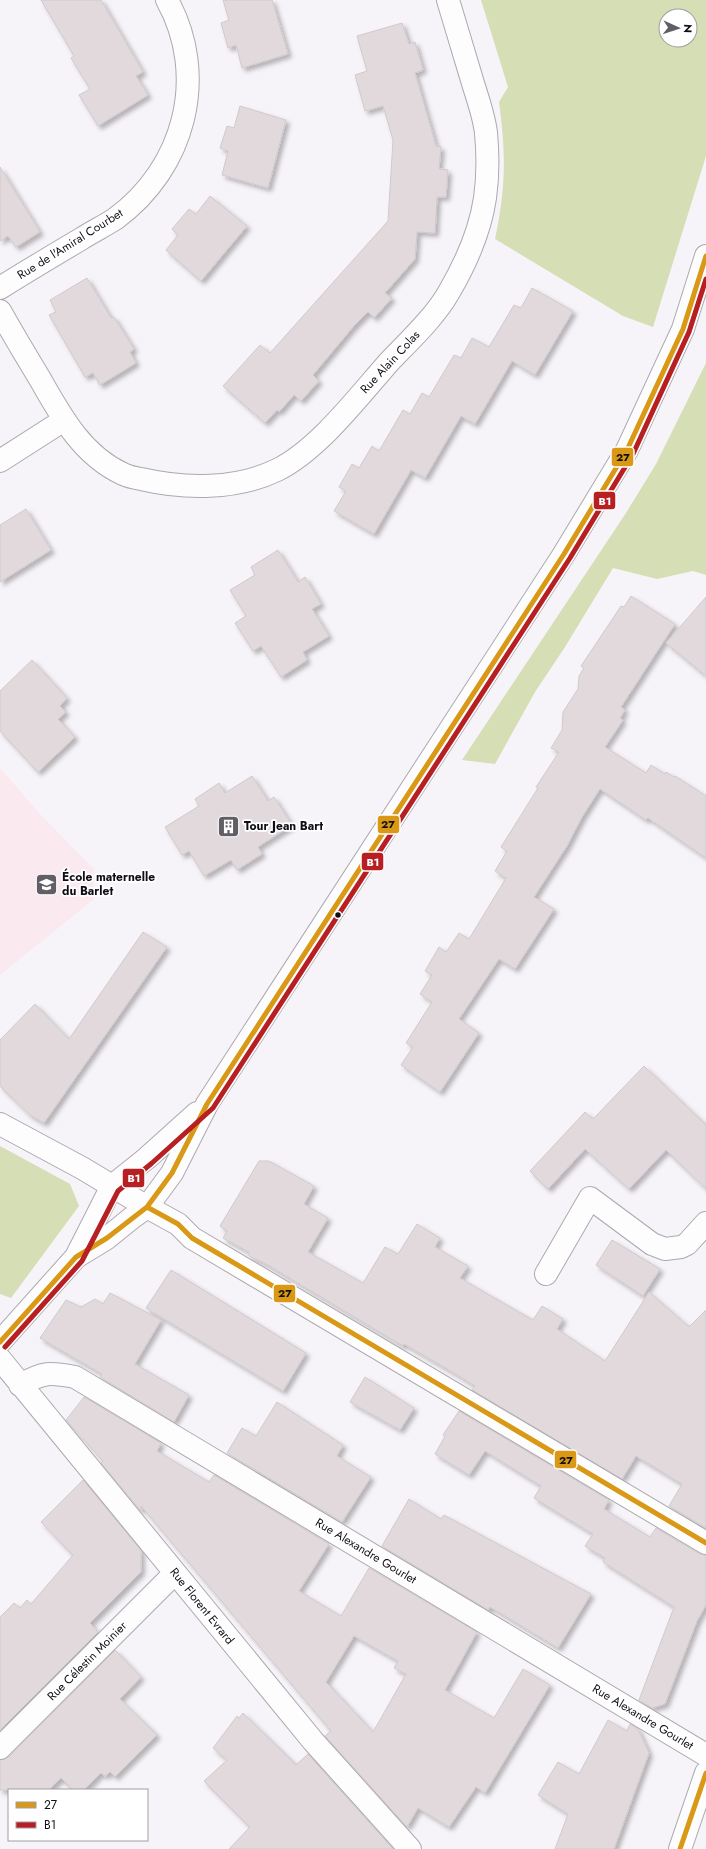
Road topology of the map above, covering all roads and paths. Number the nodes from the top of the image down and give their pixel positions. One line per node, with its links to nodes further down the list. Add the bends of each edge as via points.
1 (167, 0): 4 (street, Rue de l'Amiral Courbet, via 176,15 186,50 189,81 186,111 176,142 162,168 140,196 115,219)
2 (448, 0): 6 (street, Rue Alain Colas, via 486,132 485,197 478,230 466,262 448,295 317,442 296,459 275,471 249,479 219,485 161,484 124,475 100,460 79,440)
3 (706, 256): 8 (street, via 683,329 627,450 560,560)
4 (0, 288)
5 (0, 311): 6 (street, Rue Alain Colas)
6 (64, 420): 7 (street)
7 (0, 461)
8 (207, 1104): 10 (street); 11 (street, via 172,1173)
9 (0, 1124): 10 (street)
10 (112, 1186): 11 (street); 13 (street)
11 (148, 1207): 13 (street, via 107,1238); 18 (street, via 178,1224 192,1238)
12 (706, 1223): 14 (street, via 687,1244 665,1249 652,1244 590,1198)
13 (76, 1257): 15 (street)
14 (546, 1274)
15 (0, 1342)
16 (0, 1359): 17 (street, Rue Florent Evrard)
17 (20, 1385): 19 (street, Rue Florent Evrard); 21 (street, Rue Alexandre Gourlet, via 40,1374 55,1373 75,1377)
18 (706, 1543)
19 (175, 1573): 20 (street, Rue Célestin Moinier); 23 (street, Rue Florent Evrard, via 313,1741)
20 (0, 1748)
21 (706, 1754)
22 (706, 1773): 24 (street)
23 (410, 1849)
24 (680, 1849)

